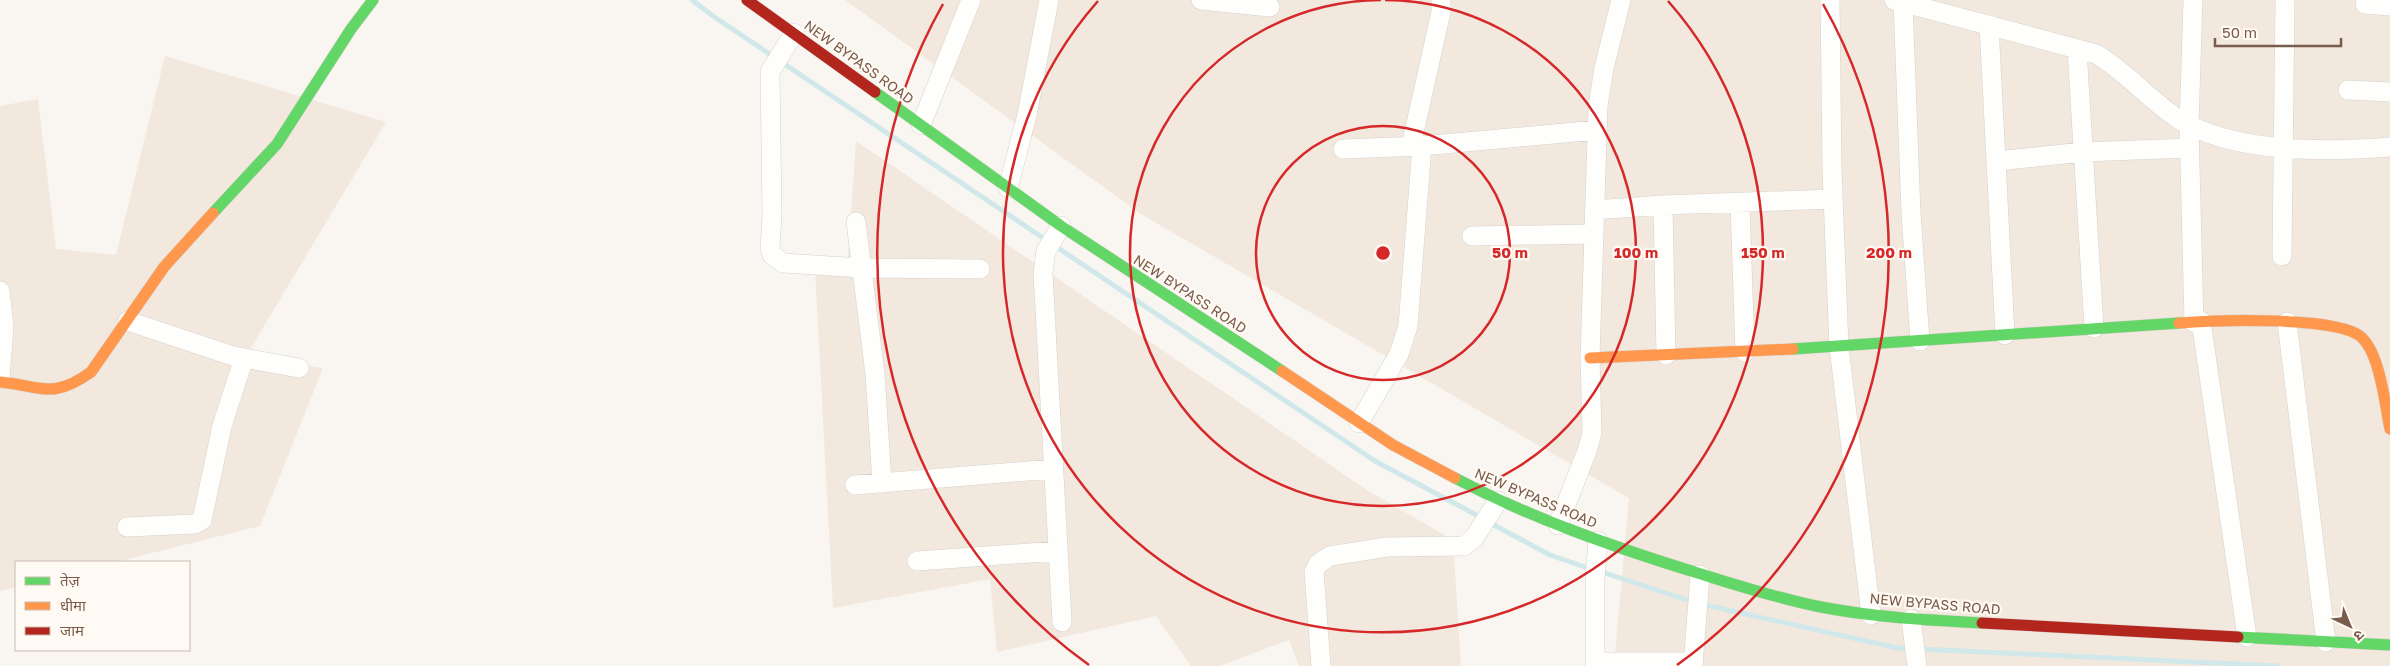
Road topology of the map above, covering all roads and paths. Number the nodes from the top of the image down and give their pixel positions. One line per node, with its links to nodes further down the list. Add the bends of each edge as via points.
1 (373, 0): 43 (main road, via 277,144 164,267)
2 (747, 0): 16 (main road, NEW BYPASS ROAD)
3 (971, 0): 20 (street)
4 (1049, 0): 30 (street, via 1027,115)
5 (1201, 0): 14 (street)
6 (1441, 0): 23 (street)
7 (1621, 0): 22 (street, via 1600,86)
8 (1830, 0): 31 (street)
9 (2193, 0): 21 (street)
10 (2285, 0): 26 (street)
11 (1898, 1): 15 (street); 48 (street)
12 (2365, 4): 13 (street)
13 (2390, 6)
14 (1270, 7)
15 (1990, 26): 17 (street); 29 (street)
16 (794, 33): 20 (main road, NEW BYPASS ROAD); 40 (street, via 775,62 770,78 772,255 783,263)
17 (2077, 49): 21 (street, via 2096,54 2116,65); 28 (street)
18 (2348, 90): 19 (street)
19 (2390, 92)
20 (921, 125): 30 (main road, NEW BYPASS ROAD)
21 (2189, 126): 25 (street); 26 (street, via 2224,139)
22 (1597, 130): 23 (street); 34 (street)
23 (1417, 146): 27 (street); 57 (street, via 1408,326 1399,354)
24 (2390, 147): 26 (street, via 2313,151)
25 (2189, 148): 28 (street); 44 (street)
26 (2283, 148): 39 (street)
27 (1343, 149)
28 (2083, 152): 29 (street); 46 (street)
29 (1996, 161): 47 (street)
30 (1008, 188): 38 (main road, NEW BYPASS ROAD)
31 (1834, 199): 32 (street); 49 (street)
32 (1740, 204): 33 (street); 50 (street)
33 (1663, 205): 34 (street); 51 (street)
34 (1594, 210): 36 (street)
35 (856, 222): 40 (street)
36 (1593, 234): 37 (street); 53 (street)
37 (1472, 236)
38 (1054, 238): 57 (main road, NEW BYPASS ROAD); 59 (street, via 1043,273)
39 (2282, 256)
40 (862, 268): 41 (street); 60 (street, via 875,374)
41 (980, 269)
42 (0, 291): 55 (street, via 4,327)
43 (128, 321): 52 (street); 56 (main road, via 91,372 76,384 61,391)
44 (2198, 321): 45 (main road); 46 (main road); 71 (street)
45 (2287, 322): 58 (main road, via 2340,327 2359,336 2373,356); 72 (street)
46 (2094, 328): 47 (main road)
47 (2005, 335): 48 (main road)
48 (1920, 341): 49 (main road)
49 (1839, 347): 50 (main road); 69 (street)
50 (1745, 352): 51 (main road)
51 (1666, 356): 53 (main road)
52 (244, 358): 54 (street); 64 (street, via 222,426 202,520 195,524)
53 (1590, 358): 63 (street, via 1592,433)
54 (299, 368)
55 (0, 378)
56 (0, 382)
57 (1359, 423): 62 (main road, NEW BYPASS ROAD, via 1423,462)
58 (2390, 429)
59 (1052, 469): 60 (street); 66 (street)
60 (882, 483): 61 (street)
61 (855, 485)
62 (1498, 501): 63 (main road, NEW BYPASS ROAD); 77 (street, via 1474,538 1464,546 1387,547 1322,559 1314,572)
63 (1558, 525): 65 (main road, NEW BYPASS ROAD)
64 (127, 527)
65 (1598, 541): 68 (main road, NEW BYPASS ROAD); 75 (street)
66 (1057, 551): 67 (street); 70 (street)
67 (917, 561)
68 (1699, 581): 69 (main road, NEW BYPASS ROAD); 76 (street)
69 (1871, 615): 73 (main road, NEW BYPASS ROAD)
70 (1062, 622)
71 (2247, 637): 72 (main road, NEW BYPASS ROAD); 73 (main road, NEW BYPASS ROAD)
72 (2326, 642): 74 (main road, NEW BYPASS ROAD)
73 (1914, 643)
74 (2390, 645)
75 (1595, 664): 76 (street)
76 (1693, 664)
77 (1322, 666)

